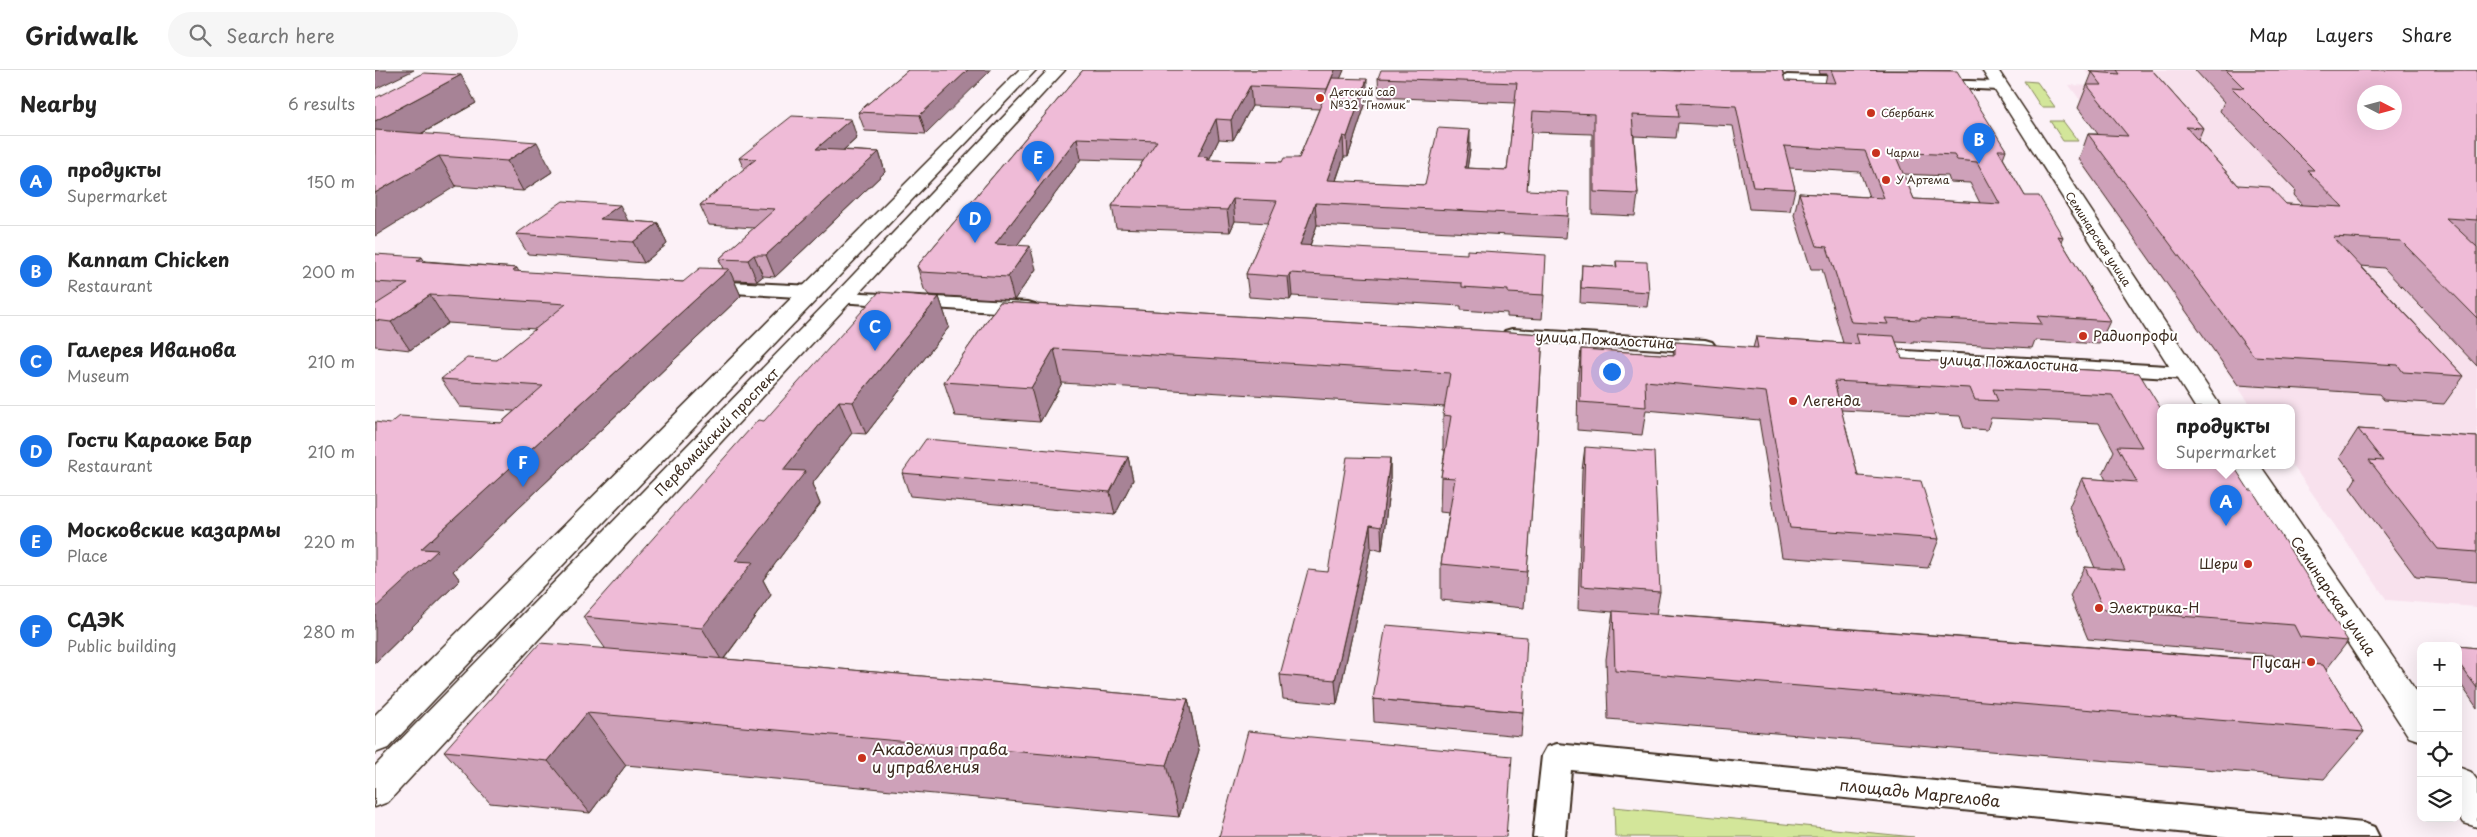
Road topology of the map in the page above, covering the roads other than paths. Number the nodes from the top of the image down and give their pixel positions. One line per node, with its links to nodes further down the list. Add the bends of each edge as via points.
1 (1028, 70): 8 (main road, Первомайский проспект)
2 (1057, 70): 9 (main road, Первомайский проспект)
3 (1995, 78): 6 (street); 14 (main road, Семинарская улица)
4 (1787, 79): 5 (street)
5 (1874, 81)
6 (1922, 83)
7 (693, 286): 8 (street)
8 (813, 292): 18 (main road, Первомайский проспект)
9 (845, 298): 10 (street); 20 (main road, Первомайский проспект)
10 (1048, 309)
11 (1495, 334): 12 (street, улица Пожалостина)
12 (1724, 347)
13 (1854, 354): 14 (street, улица Пожалостина)
14 (2185, 373): 15 (main road, Семинарская улица)
15 (2206, 404)
16 (2249, 469): 17 (main road, Семинарская улица)
17 (2417, 721)
18 (375, 738)
19 (2462, 789): 21 (main road)
20 (375, 791)
21 (2477, 811)
22 (1549, 837): 23 (street, площадь Маргелова, via 1557,756)
23 (2363, 837)

